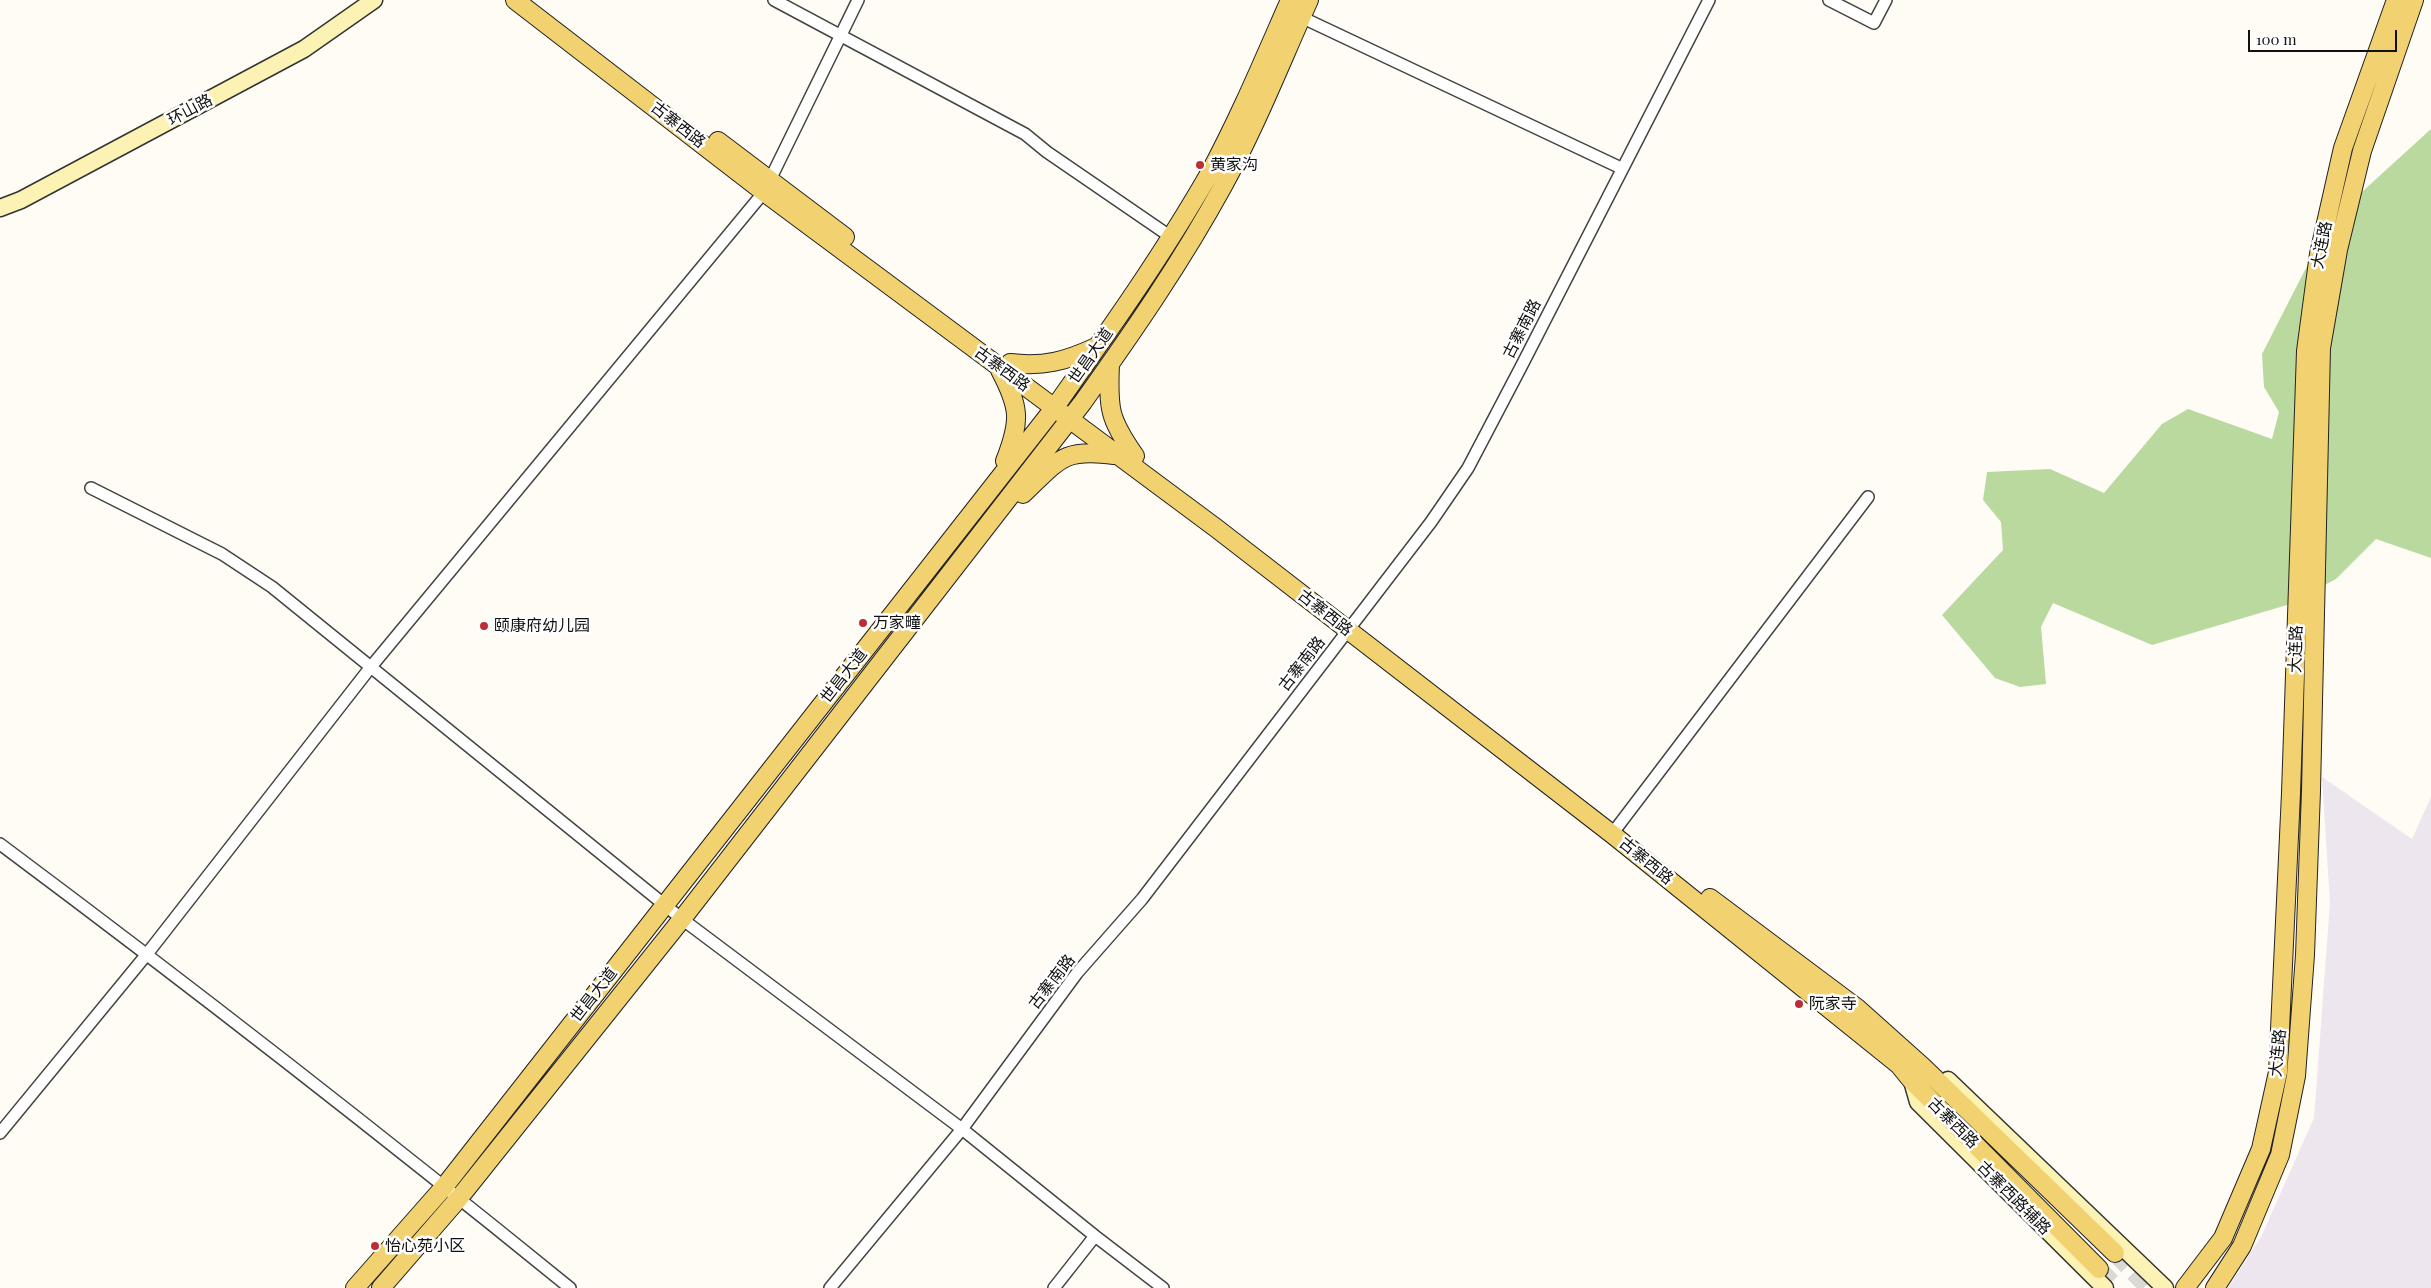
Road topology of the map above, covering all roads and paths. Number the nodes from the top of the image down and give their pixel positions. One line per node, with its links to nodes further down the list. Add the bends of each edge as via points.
1 (374, 0): 17 (main road, 环山路, via 304,49 21,200)
2 (515, 0): 16 (main road, 古寨西路)
3 (530, 0): 16 (main road, 古寨西路)
4 (774, 0): 14 (street)
5 (858, 0): 14 (street)
6 (1290, 0): 18 (main road, 世昌大道, via 1238,116)
7 (1309, 0): 13 (main road, 世昌大道)
8 (1709, 0): 15 (street, 古寨南路)
9 (1829, 0): 10 (street, via 1874,23)
10 (1886, 0)
11 (2396, 0): 54 (main road, 大连路, via 2343,148 2319,254 2307,342 2278,1072 2261,1149 2223,1238)
12 (2414, 0): 55 (main road, 大连路, via 2362,151 2338,250 2321,348 2311,791 2305,955 2296,1076 2280,1155 2242,1246)
13 (1302, 17): 15 (street); 20 (main road, 世昌大道, via 1224,184 1188,248)
14 (841, 36): 16 (street); 18 (street, via 1025,134)
15 (1621, 168): 30 (street, 古寨南路, via 1468,468)
16 (767, 186): 21 (main road, 古寨西路); 31 (street)
17 (0, 208)
18 (1171, 237): 19 (main road, 世昌大道)
19 (1098, 346): 21 (main road, via 1073,358 1055,362 1034,366); 22 (main road, 世昌大道)
20 (1110, 364): 23 (main road, 世昌大道); 25 (main road, via 1110,412)
21 (1005, 365): 22 (main road, 古寨西路); 26 (main road, via 1017,412 1015,436)
22 (1058, 404): 23 (main road, 古寨西路); 26 (main road, 世昌大道)
23 (1073, 415): 24 (main road, 古寨西路); 25 (main road, 古寨西路); 29 (main road, 世昌大道)
24 (1116, 455): 29 (main road, via 1075,452 1063,458 1020,498); 30 (main road, 古寨西路)
25 (1135, 456): 30 (main road, 古寨西路)
26 (998, 479): 34 (main road, 世昌大道)
27 (91, 488): 31 (street, via 222,554 272,587)
28 (1868, 496): 32 (street)
29 (998, 512): 35 (main road, 世昌大道)
30 (1350, 628): 32 (main road, 古寨西路); 39 (street, 古寨南路, via 1142,898 1077,973)
31 (370, 668): 34 (street); 36 (street)
32 (1614, 830): 37 (main road, 古寨西路, via 1857,1008); 38 (main road, 古寨西路, via 1899,1065)
33 (0, 844): 36 (street)
34 (664, 905): 35 (street); 41 (main road, 世昌大道)
35 (682, 919): 39 (street); 42 (main road, 世昌大道)
36 (147, 954): 40 (street); 41 (street)
37 (1923, 1067): 44 (main road, 古寨西路); 53 (main road, via 1950,1082)
38 (1912, 1082): 45 (main road, 古寨西路); 52 (main road, 古寨西路辅路, via 1918,1102)
39 (962, 1129): 43 (street); 49 (street, 古寨南路)
40 (0, 1133)
41 (444, 1187): 42 (street); 46 (main road, 世昌大道)
42 (459, 1198): 47 (main road, 世昌大道); 48 (street)
43 (1095, 1236): 50 (street); 51 (street)
44 (2115, 1253)
45 (2098, 1269)
46 (355, 1288)
47 (381, 1288)
48 (570, 1288)
49 (830, 1288)
50 (1054, 1288)
51 (1163, 1288)
52 (2104, 1288)
53 (2165, 1288)
54 (2185, 1288)
55 (2215, 1288)

